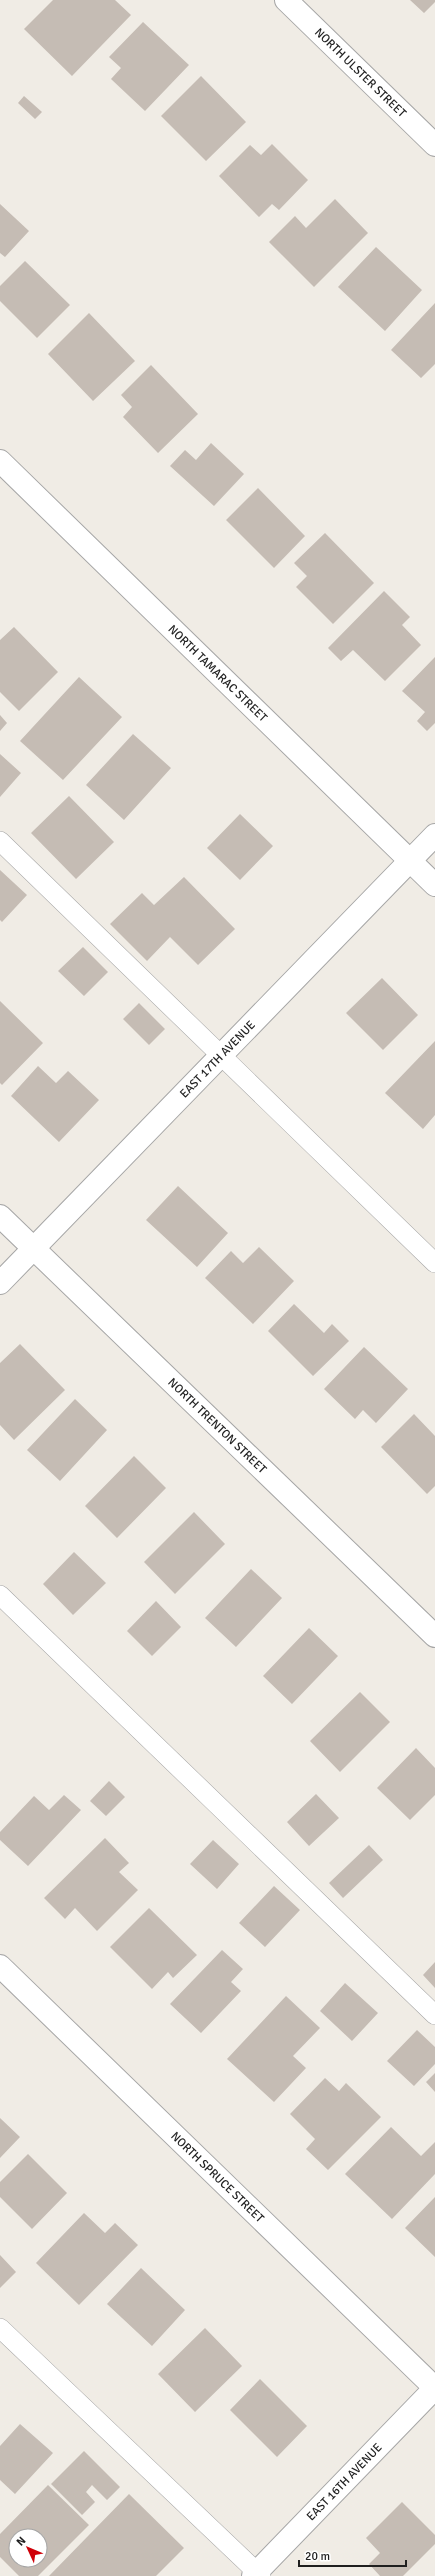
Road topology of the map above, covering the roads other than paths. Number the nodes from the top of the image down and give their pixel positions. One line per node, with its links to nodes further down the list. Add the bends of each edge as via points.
1 (286, 0): 2 (street, NORTH ULSTER STREET)
2 (435, 145)
3 (0, 461): 6 (street, NORTH TAMARAC STREET)
4 (435, 835): 6 (street, EAST 17TH AVENUE)
5 (0, 841): 8 (lane)
6 (410, 860): 7 (street, NORTH TAMARAC STREET); 8 (street, EAST 17TH AVENUE)
7 (435, 885)
8 (222, 1055): 10 (street, EAST 17TH AVENUE); 11 (lane)
9 (0, 1216): 10 (street, NORTH TRENTON STREET)
10 (34, 1248): 12 (street, EAST 17TH AVENUE); 14 (street, NORTH TRENTON STREET)
11 (435, 1263)
12 (0, 1283)
13 (0, 1595): 16 (lane)
14 (435, 1636)
15 (0, 1966): 18 (street, NORTH SPRUCE STREET)
16 (435, 2015)
17 (0, 2328): 19 (lane)
18 (435, 2388): 19 (street, EAST 16TH AVENUE)
19 (257, 2575)

